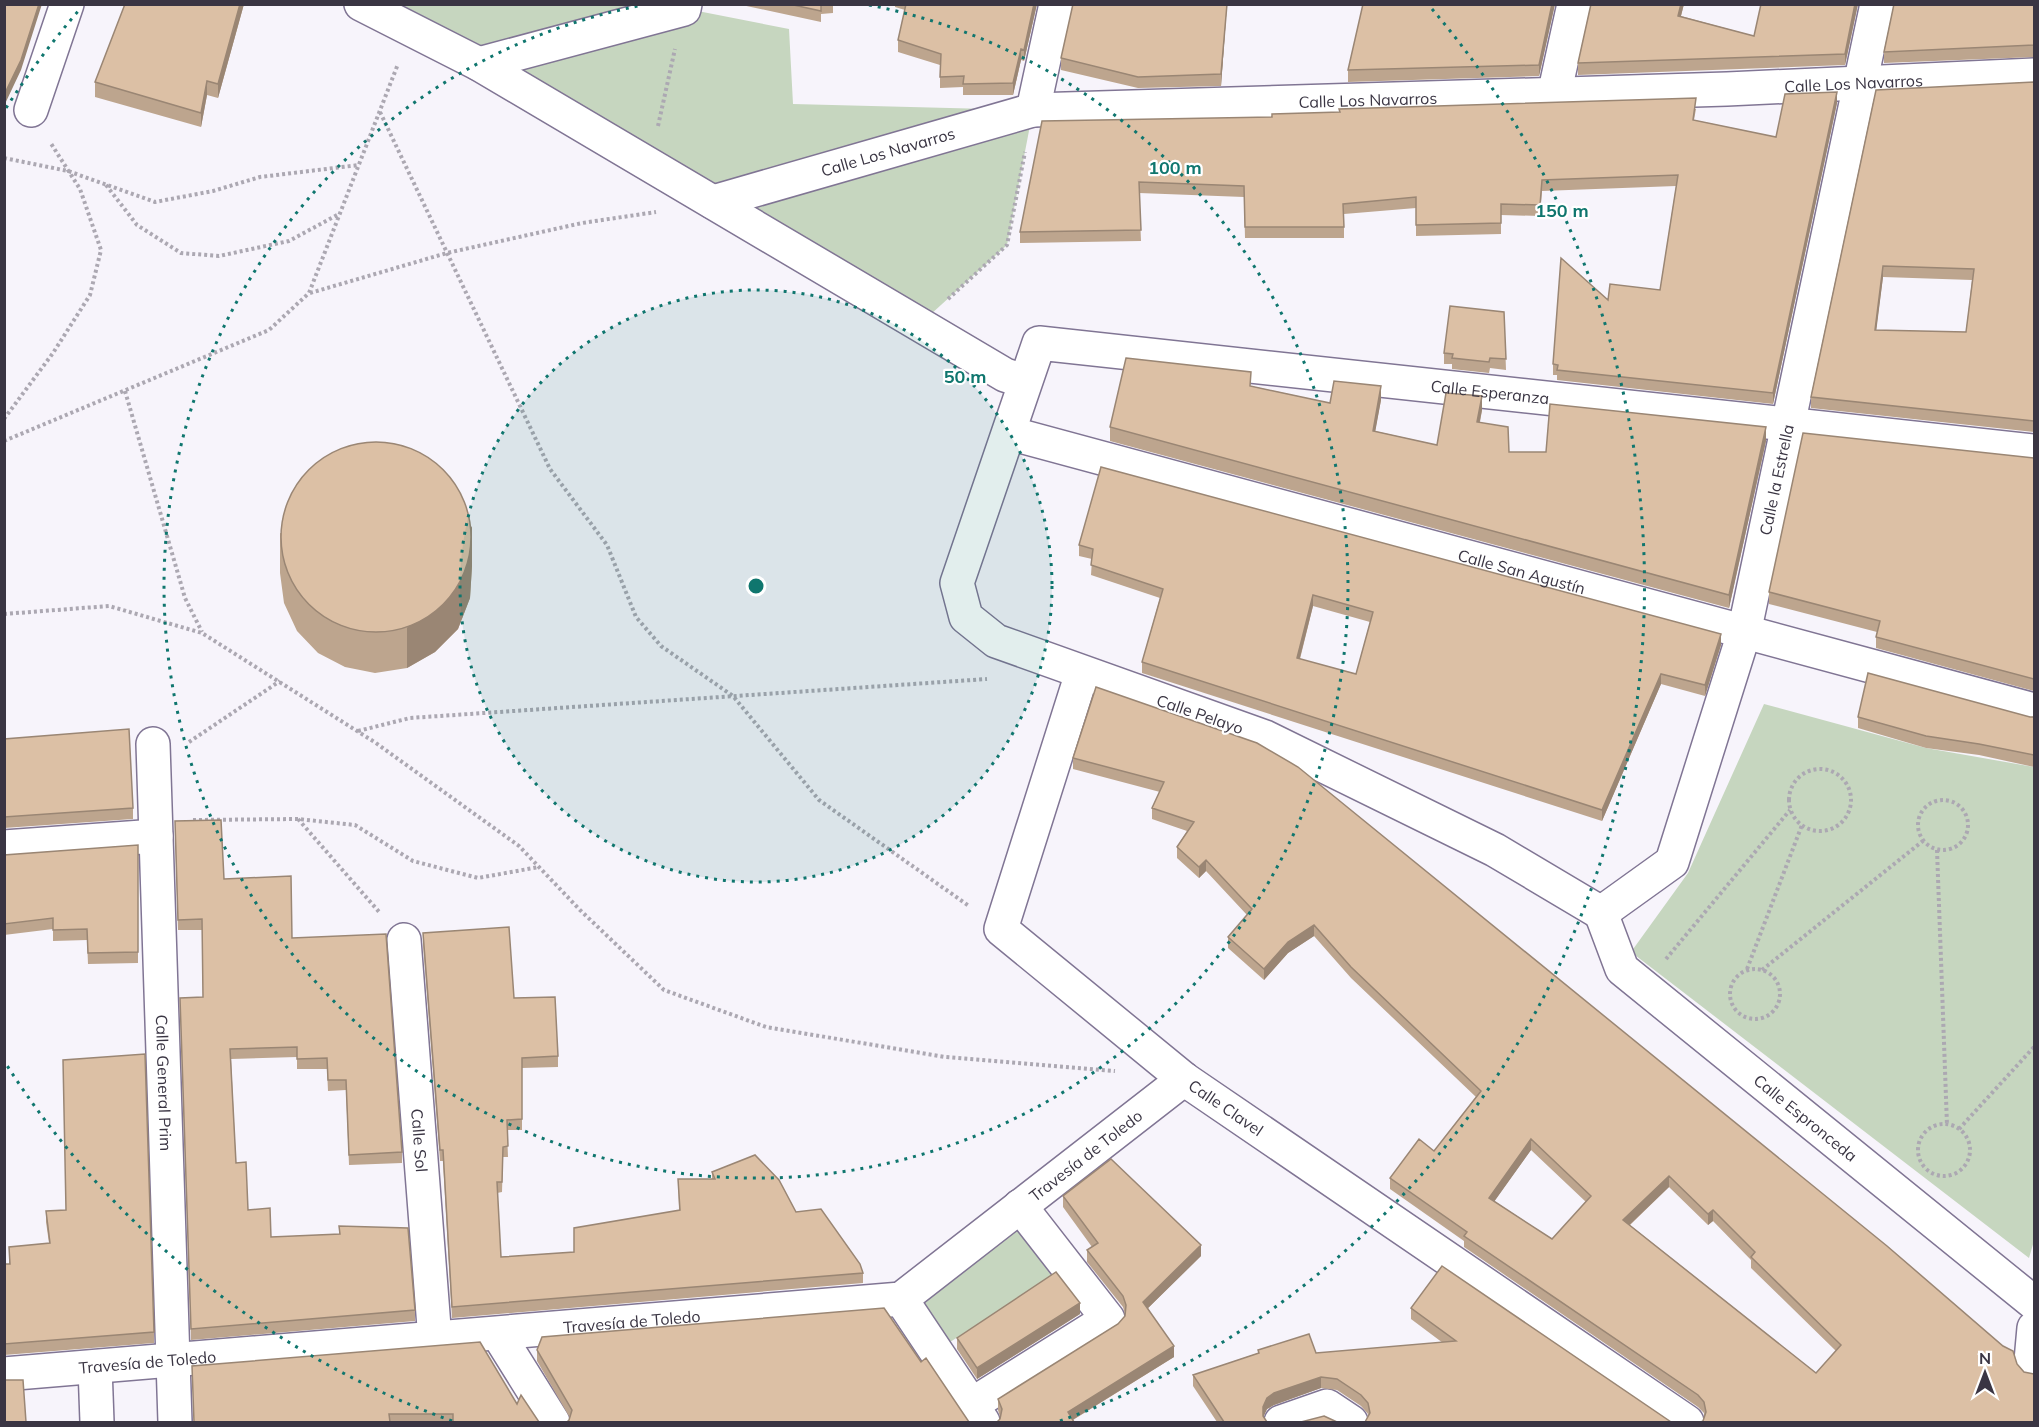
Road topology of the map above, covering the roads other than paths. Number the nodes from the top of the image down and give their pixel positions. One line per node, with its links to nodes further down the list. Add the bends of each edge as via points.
1 (67, 4): 11 (street)
2 (361, 4): 7 (street)
3 (1056, 4): 12 (street)
4 (1574, 4): 10 (street)
5 (1877, 4): 9 (street, Calle la Estrella)
6 (685, 7): 7 (street)
7 (479, 64): 13 (street)
8 (2034, 75): 9 (street, Calle Los Navarros)
9 (1861, 84): 10 (street, Calle Los Navarros); 15 (street, Calle la Estrella)
10 (1554, 95): 12 (street, Calle Los Navarros)
11 (31, 110)
12 (1033, 110): 13 (street, Calle Los Navarros)
13 (713, 202): 14 (street, via 1005,375)
14 (1024, 381): 15 (street, Calle Esperanza, via 1039,343); 16 (street, Calle Esperanza)
15 (1786, 424): 17 (street, Calle Esperanza); 18 (street, Calle la Estrella)
16 (1009, 433): 18 (street, Calle San Agustín); 19 (street, Calle Pelayo, via 957,583 966,617 996,641)
17 (2034, 451)
18 (1744, 633): 20 (street, Calle San Agustín); 24 (street, Calle la Estrella, via 1672,862)
19 (1082, 673): 24 (street, Calle Pelayo, via 1265,736 1495,850); 26 (street, Calle Clavel, via 1001,928)
20 (2034, 710)
21 (154, 755): 22 (street, Calle General Prim)
22 (156, 828): 23 (street); 33 (street, Calle General Prim)
23 (4, 847)
24 (1601, 913): 29 (street, Calle Espronceda, via 1622,969)
25 (405, 940): 32 (street, Calle Sol)
26 (1184, 1078): 27 (street, Travesía de Toledo); 43 (street, Calle Clavel)
27 (1020, 1206): 28 (street, Travesía de Toledo); 37 (street, via 1108,1319)
28 (901, 1299): 31 (street, Travesía de Toledo); 37 (street)
29 (2034, 1303)
30 (2034, 1328): 35 (street)
31 (498, 1334): 32 (street, Travesía de Toledo); 40 (street)
32 (435, 1340): 33 (street, Travesía de Toledo)
33 (174, 1361): 34 (street, Travesía de Toledo); 39 (street, Calle General Prim)
34 (95, 1367): 36 (street, Travesía de Toledo); 38 (street)
35 (2034, 1367)
36 (4, 1374)
37 (977, 1414)
38 (97, 1422)
39 (175, 1422)
40 (553, 1422)
41 (1281, 1422): 42 (street, via 1327,1406)
42 (1351, 1422)
43 (1687, 1422)

